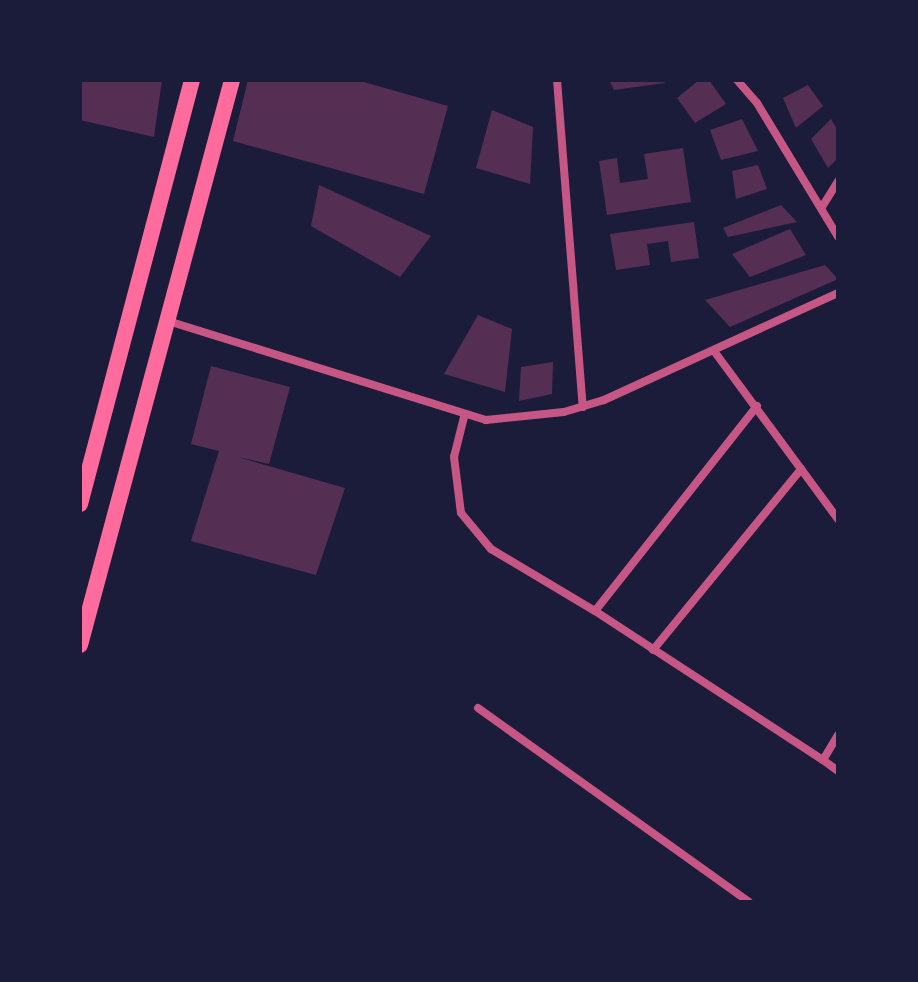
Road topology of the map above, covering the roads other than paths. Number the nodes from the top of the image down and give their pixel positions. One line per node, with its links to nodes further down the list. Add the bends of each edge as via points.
1 (192, 80): 15 (main road)
2 (232, 80): 9 (main road)
3 (557, 80): 12 (street)
4 (737, 80): 6 (street)
5 (838, 181): 6 (street)
6 (822, 207): 7 (street)
7 (838, 237)
8 (838, 293): 10 (street)
9 (168, 321): 13 (street); 18 (main road)
10 (714, 351): 11 (street); 12 (street)
11 (757, 406): 14 (street); 17 (street)
12 (583, 407): 13 (street, via 486,420)
13 (464, 417): 17 (street, via 454,457 461,513 491,549)
14 (801, 469): 16 (street); 19 (street)
15 (80, 504)
16 (838, 519)
17 (595, 611): 19 (street)
18 (80, 645)
19 (653, 650): 22 (street)
20 (478, 708): 24 (street)
21 (838, 735): 22 (street)
22 (823, 760): 23 (street)
23 (838, 771)
24 (749, 902)

